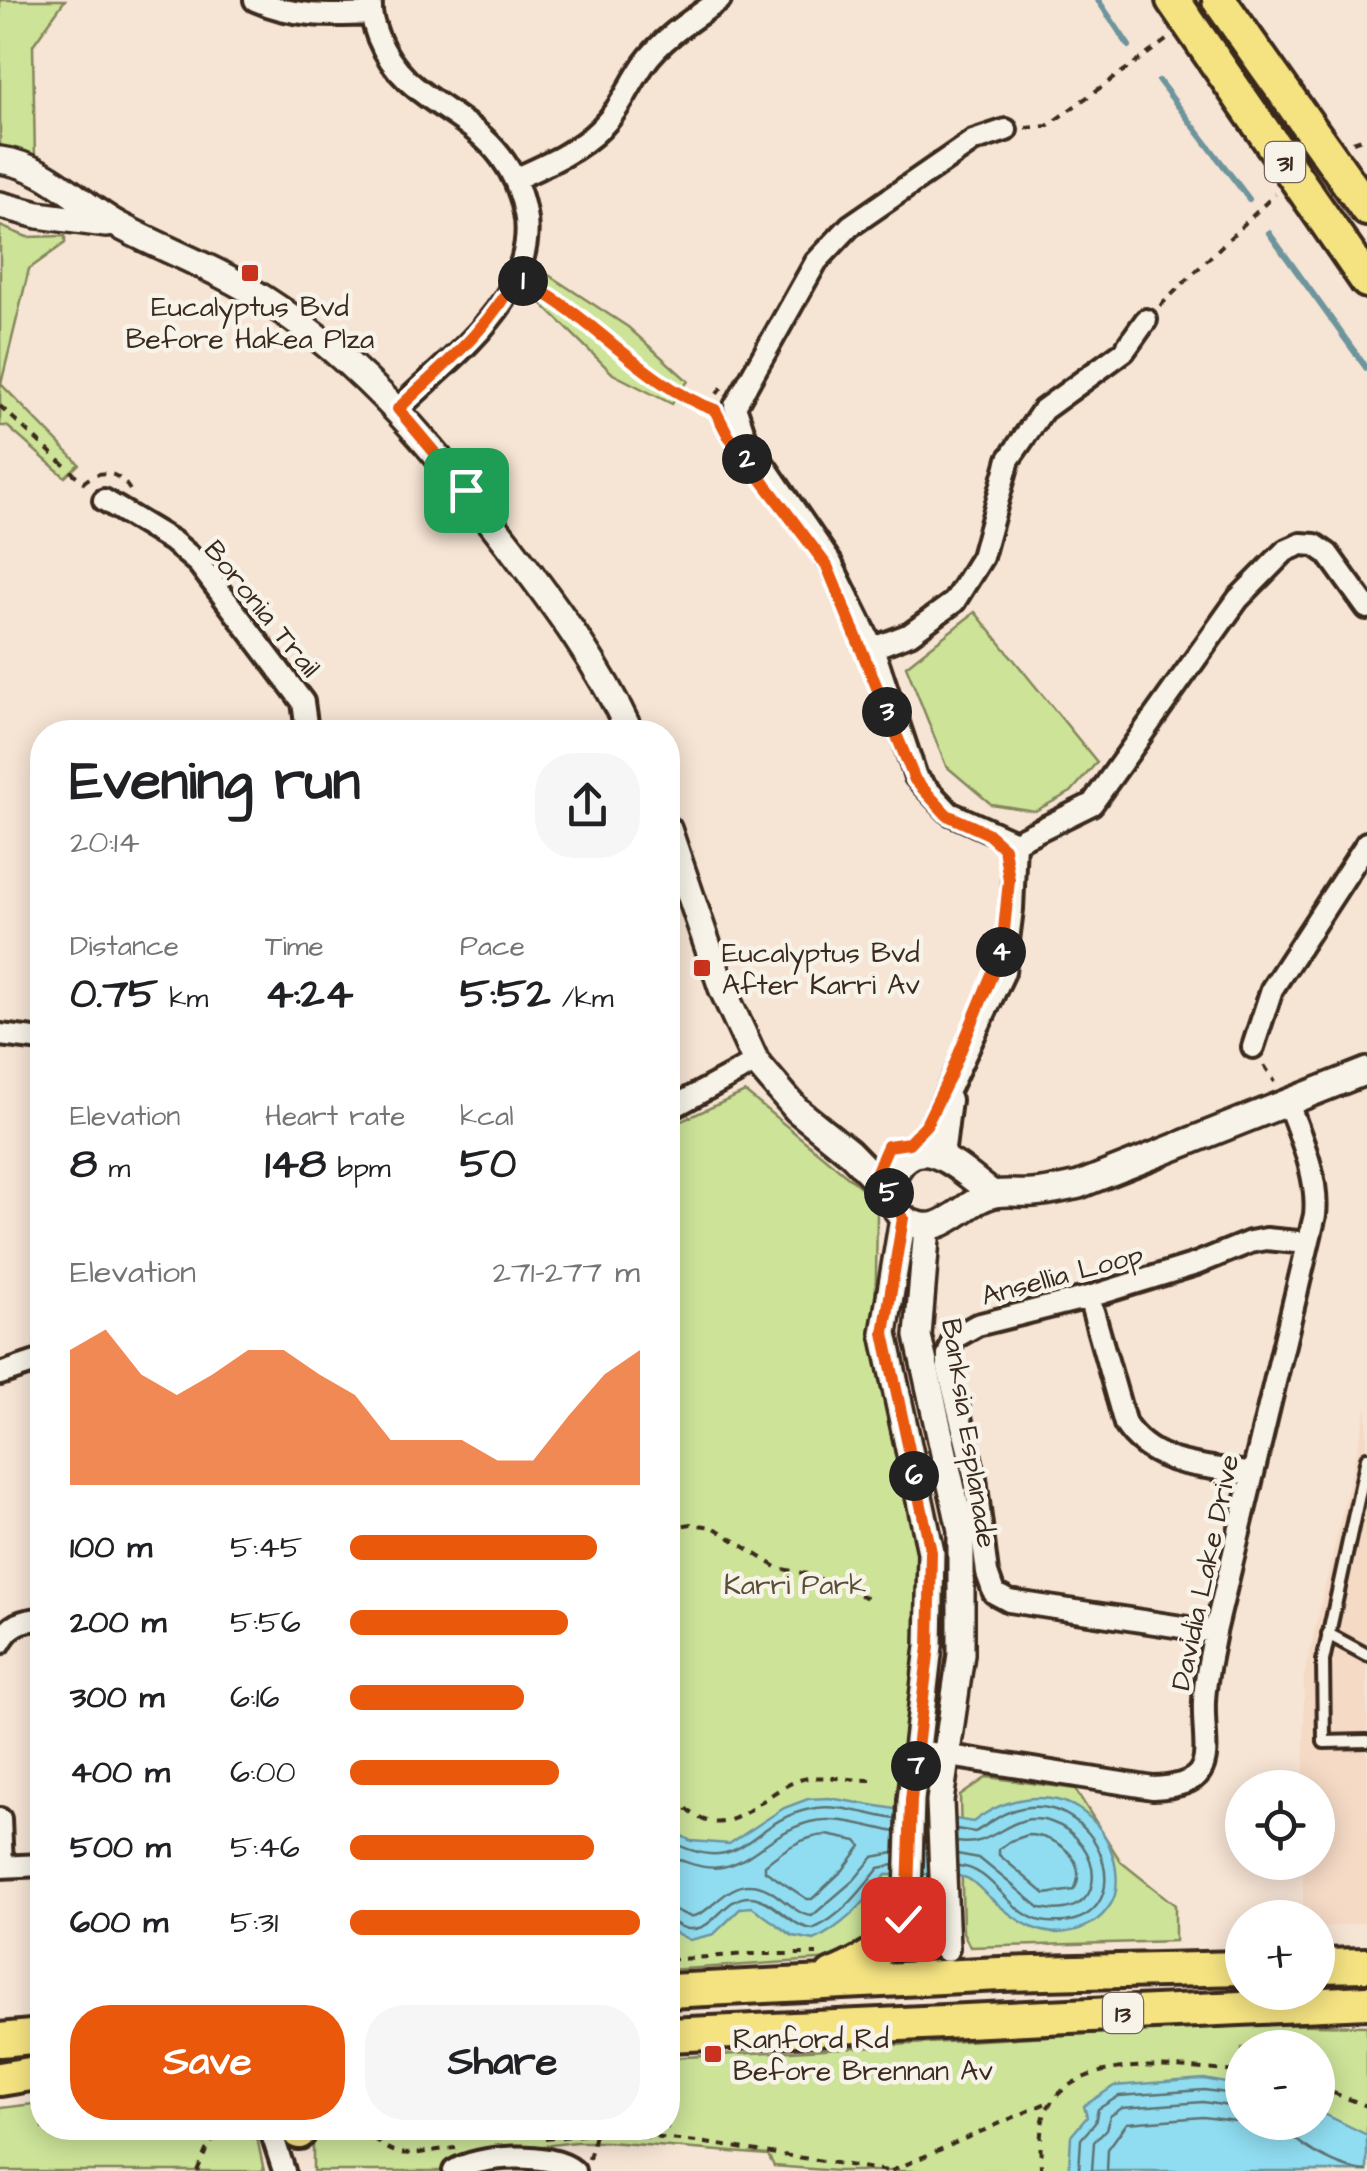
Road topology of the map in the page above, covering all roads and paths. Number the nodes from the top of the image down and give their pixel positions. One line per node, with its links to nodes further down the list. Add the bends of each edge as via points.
1 (255, 0): 5 (street, via 313,16)
2 (720, 0): 11 (street, via 662,43 600,129 566,155)
3 (1194, 0): 6 (street, via 1195,20)
4 (1219, 0): 14 (main road, 31)
5 (370, 7): 11 (street, via 387,60 419,93 480,135)
6 (1184, 25): 7 (path, via 1047,126); 17 (main road, 31)
7 (1006, 130): 21 (street, via 973,141 850,226 816,262)
8 (1367, 137): 9 (path)
9 (1349, 144)
10 (0, 160): 15 (street, via 46,175)
11 (515, 179): 16 (street, via 527,224)
12 (1285, 185): 18 (path)
13 (0, 205): 15 (street)
14 (1367, 209)
15 (121, 226): 22 (street, via 268,301)
16 (515, 278): 21 (path, via 572,310 688,400); 22 (street, via 486,322)
17 (1367, 281)
18 (1146, 320): 26 (street, via 1124,351 1044,410 1009,460 982,557 954,602 910,634)
19 (737, 379): 21 (path, via 712,401)
20 (0, 406): 24 (path)
21 (725, 408): 23 (path); 26 (street, via 831,563)
22 (398, 409): 28 (street, via 564,618)
23 (717, 419)
24 (104, 500): 27 (street, Boronia Trail, via 198,563 303,702)
25 (1367, 608): 29 (street, via 1328,554 1302,544 1285,552 1238,600 1092,804)
26 (873, 648): 29 (street, via 916,777 950,814)
27 (305, 720)
28 (624, 720)
29 (1015, 842): 40 (street, via 1004,972 952,1084)
30 (1367, 843): 34 (street, via 1272,989)
31 (680, 865): 35 (street, via 722,988)
32 (0, 1035): 33 (street)
33 (30, 1039)
34 (1253, 1047): 38 (path)
35 (756, 1062): 37 (street); 39 (street, via 797,1110)
36 (1367, 1071): 38 (street)
37 (680, 1103)
38 (1288, 1103): 41 (street, via 1079,1185); 44 (street, Davidia Lake Drive, via 1317,1198)
39 (849, 1152): 40 (street); 43 (street)
40 (932, 1161): 41 (street); 42 (street, via 965,1186); 43 (street, via 892,1181)
41 (993, 1194): 42 (street)
42 (960, 1210): 43 (street, via 951,1219)
43 (907, 1213): 58 (street, Banksia Esplanade, via 884,1333 931,1552); 59 (street, Banksia Esplanade, via 918,1336 962,1530 961,1654)
44 (1308, 1243): 45 (street, Ansellia Loop, via 1250,1242); 49 (street, Davidia Lake Drive)
45 (1089, 1298): 49 (street, via 1133,1436 1161,1458); 54 (street, Ansellia Loop, via 977,1325 950,1345 948,1368 975,1478 990,1585 1009,1601)
46 (30, 1364): 47 (street)
47 (0, 1374)
48 (1367, 1458): 55 (lane)
49 (1252, 1474): 54 (street, Davidia Lake Drive)
50 (680, 1526): 51 (path, via 713,1527 778,1568)
51 (872, 1600)
52 (30, 1620): 53 (street)
53 (2, 1631)
54 (1215, 1632): 59 (street, Davidia Lake Drive, via 1204,1694 1208,1750 1190,1782 1154,1788)
55 (1328, 1634): 56 (lane); 57 (lane, via 1324,1742)
56 (1367, 1654)
57 (1367, 1741)
58 (918, 1752): 59 (street, Davidia Lake Drive); 65 (street, Banksia Esplanade)
59 (945, 1754): 67 (street, Banksia Esplanade)
60 (871, 1780): 61 (path, via 807,1778 716,1825 698,1818)
61 (680, 1796)
62 (0, 1819): 64 (street)
63 (30, 1866): 64 (street)
64 (1, 1867)
65 (908, 1894): 71 (main road, via 890,1942 862,1964)
66 (680, 1959): 71 (path, via 748,1954)
67 (942, 1959): 70 (main road, 13, via 985,1975); 71 (main road); 74 (main road, via 902,2010)
68 (1367, 1965): 69 (main road)
69 (1335, 1966)
70 (1225, 1968)
71 (816, 1969): 72 (main road)
72 (680, 1989)
73 (1367, 2002): 74 (main road, 13)
74 (880, 2024): 75 (main road, 13)
75 (680, 2034)
76 (30, 2037): 77 (main road)
77 (0, 2040)
78 (1225, 2071): 82 (path, via 1092,2072)
79 (30, 2074): 80 (main road)
80 (0, 2079)
81 (1335, 2093): 83 (path)
82 (1056, 2099): 97 (path); 98 (path, via 1042,2126)
83 (1367, 2106)
84 (213, 2140): 91 (path)
85 (290, 2140): 92 (street)
86 (293, 2140): 93 (street)
87 (375, 2140): 90 (path, via 407,2156)
88 (594, 2140): 96 (path)
89 (679, 2140): 97 (path)
90 (460, 2147)
91 (197, 2171)
92 (284, 2171)
93 (294, 2171)
94 (454, 2171): 95 (street, via 479,2160 545,2159)
95 (574, 2171)
96 (586, 2171)
97 (889, 2171)
98 (1040, 2171)

